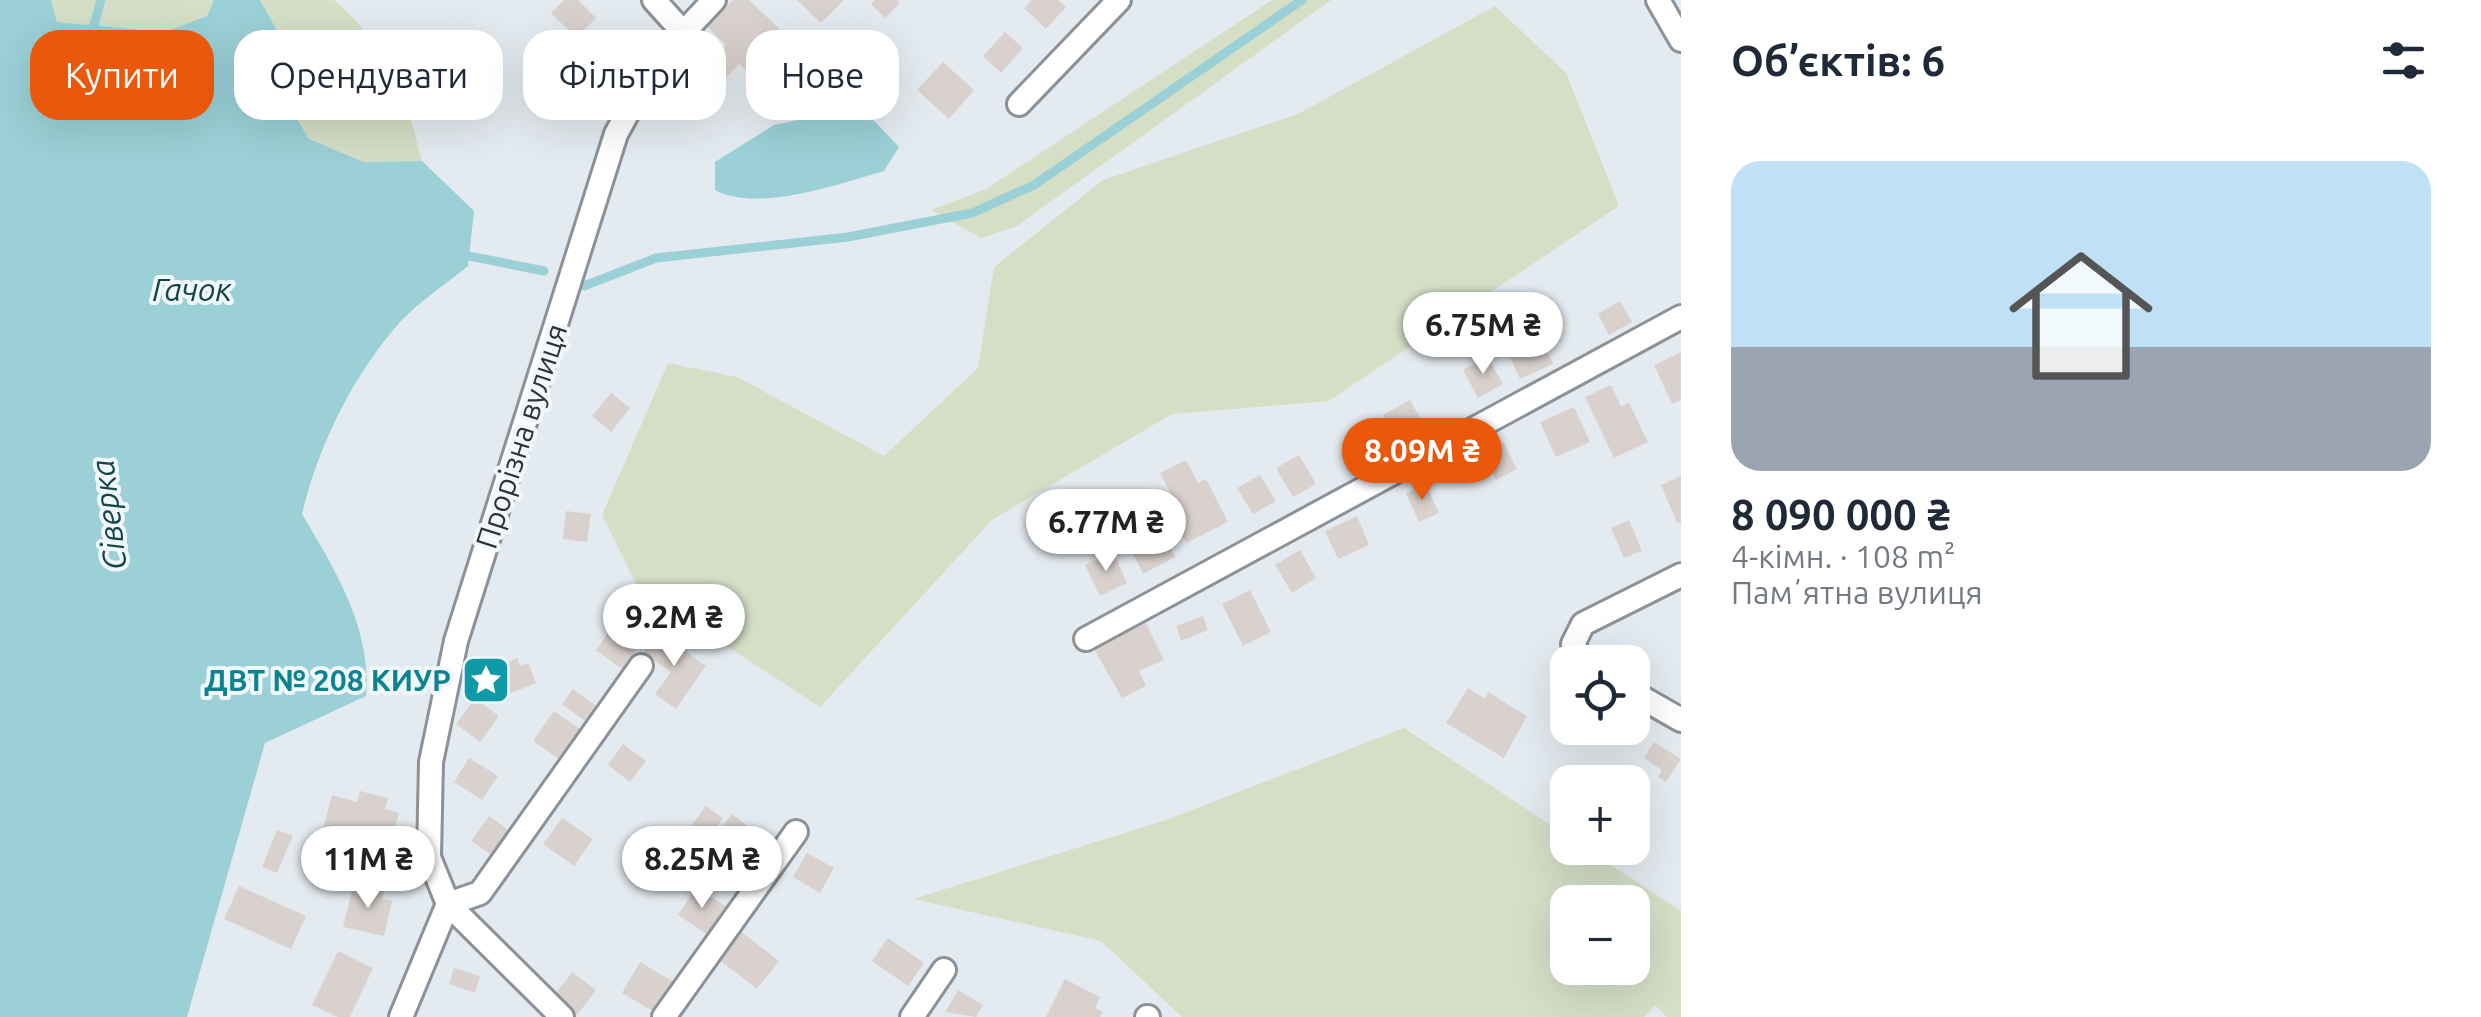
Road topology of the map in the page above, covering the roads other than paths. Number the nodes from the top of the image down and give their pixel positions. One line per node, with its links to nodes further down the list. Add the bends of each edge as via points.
1 (654, 0): 5 (street)
2 (714, 0): 6 (street, Прорізна вулиця)
3 (1119, 0): 8 (street)
4 (1658, 0): 7 (street)
5 (681, 30)
6 (683, 30)
7 (1681, 40)
8 (1018, 104)
9 (624, 120): 18 (street, Прорізна вулиця, via 456,640 431,762 429,857)
10 (1681, 317): 12 (street)
11 (1681, 575): 13 (street, via 1579,628)
12 (1086, 639)
13 (1575, 645)
14 (641, 666): 18 (street, via 480,893)
15 (1650, 702): 16 (street)
16 (1681, 720)
17 (796, 832): 22 (street)
18 (448, 904): 20 (street); 21 (street)
19 (944, 970): 23 (street)
20 (401, 1017)
21 (562, 1017)
22 (664, 1017)
23 (912, 1017)

